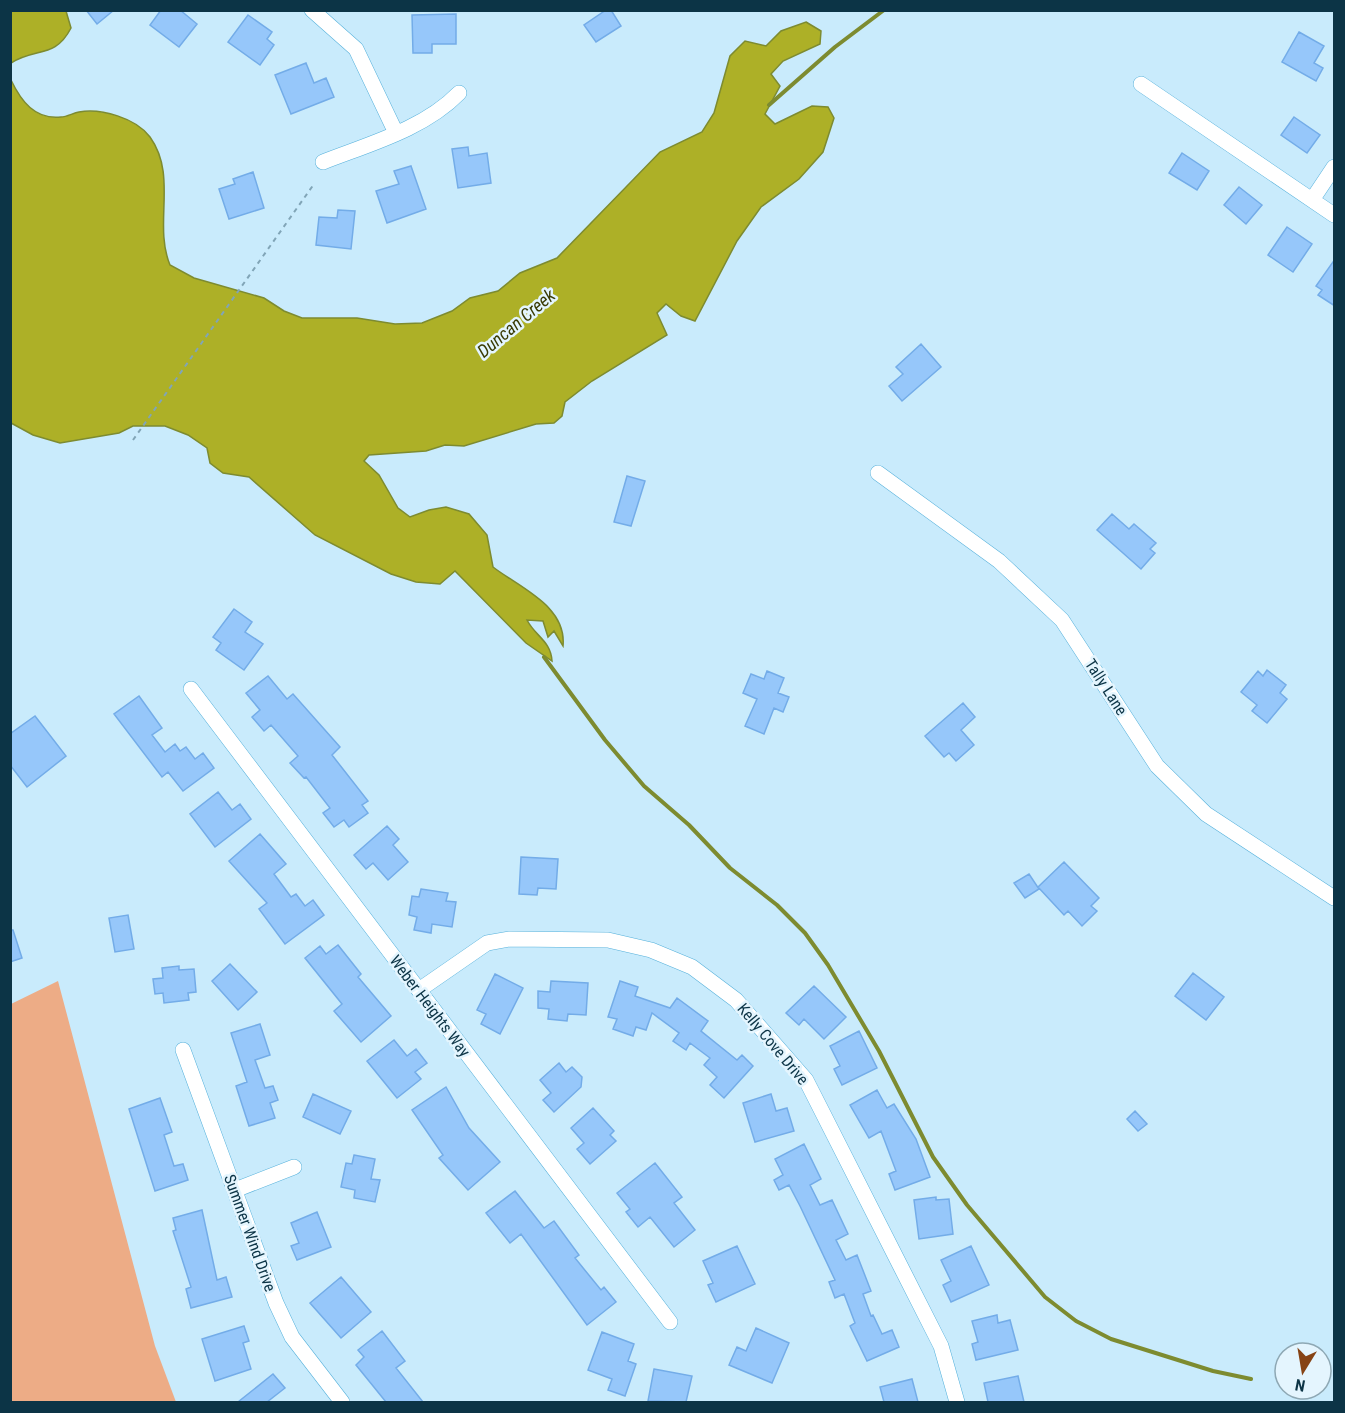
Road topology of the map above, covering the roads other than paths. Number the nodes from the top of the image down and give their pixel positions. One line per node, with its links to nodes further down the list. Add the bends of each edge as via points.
1 (312, 10): 4 (street, via 356,49)
2 (1141, 84): 7 (street)
3 (459, 93): 4 (street, via 443,108)
4 (396, 133): 5 (street)
5 (323, 162)
6 (1335, 167): 7 (street)
7 (1312, 200): 8 (street)
8 (1335, 215)
9 (878, 473): 11 (street, Tally Lane, via 999,561 1062,620 1157,766 1206,814)
10 (191, 689): 12 (street, Weber Heights Way)
11 (1335, 898)
12 (419, 990): 16 (street, Weber Heights Way); 18 (street, Kelly Cove Drive, via 487,943 510,939 608,940 651,950 692,967 736,1000 806,1080 941,1346)
13 (183, 1050): 15 (street, Summer Wind Drive)
14 (294, 1167): 15 (street)
15 (236, 1190): 17 (street, Summer Wind Drive, via 292,1338)
16 (670, 1322)
17 (342, 1402)
18 (957, 1402)

